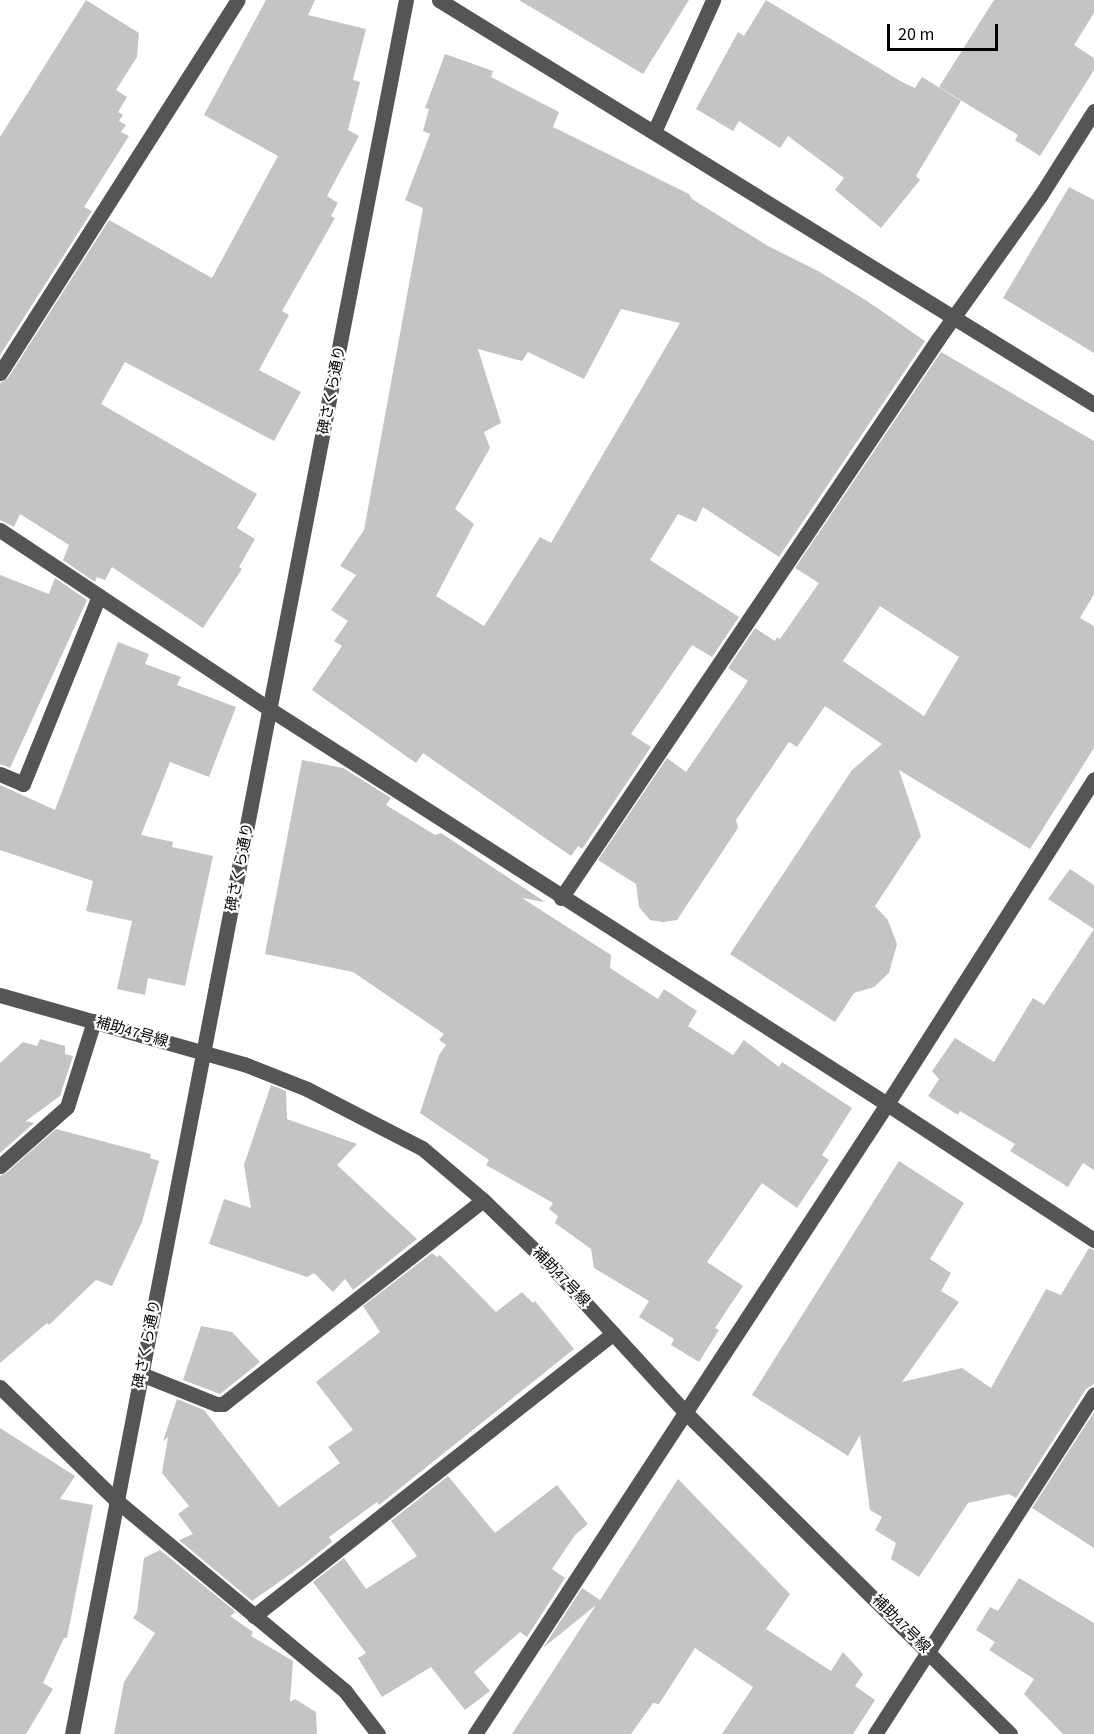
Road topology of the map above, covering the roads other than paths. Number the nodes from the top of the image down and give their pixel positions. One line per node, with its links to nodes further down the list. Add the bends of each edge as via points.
1 (238, 0): 8 (street)
2 (406, 0): 12 (street, 碑さくら通り)
3 (438, 0): 6 (street)
4 (713, 0): 6 (street)
5 (1094, 111): 7 (street, via 1040,196)
6 (654, 132): 7 (street)
7 (954, 317): 9 (street); 15 (street)
8 (0, 373)
9 (1094, 404)
10 (0, 530): 11 (street)
11 (99, 596): 12 (street); 13 (street, via 23,784)
12 (271, 710): 15 (street); 18 (street, 碑さくら通り)
13 (0, 774)
14 (1094, 779): 19 (street)
15 (561, 898): 19 (street)
16 (0, 995): 17 (street, 補助47号線)
17 (94, 1021): 18 (street, 補助47号線); 20 (street, via 67,1107)
18 (204, 1052): 21 (street, 補助47号線, via 307,1089 422,1148); 24 (street, 碑さくら通り)
19 (887, 1104): 22 (street); 27 (street)
20 (0, 1166)
21 (483, 1200): 23 (street, 補助47号線); 24 (street, via 223,1404)
22 (1094, 1240)
23 (613, 1334): 27 (street, 補助47号線); 29 (street)
24 (141, 1374): 28 (street, 碑さくら通り)
25 (0, 1387): 28 (street)
26 (1094, 1394): 30 (street)
27 (686, 1413): 30 (street, 補助47号線); 33 (street)
28 (117, 1501): 29 (street); 31 (street, 碑さくら通り)
29 (254, 1616): 32 (street, via 345,1692)
30 (929, 1652): 34 (street); 35 (street, 補助47号線)
31 (72, 1734)
32 (378, 1734)
33 (475, 1734)
34 (875, 1734)
35 (1010, 1734)

